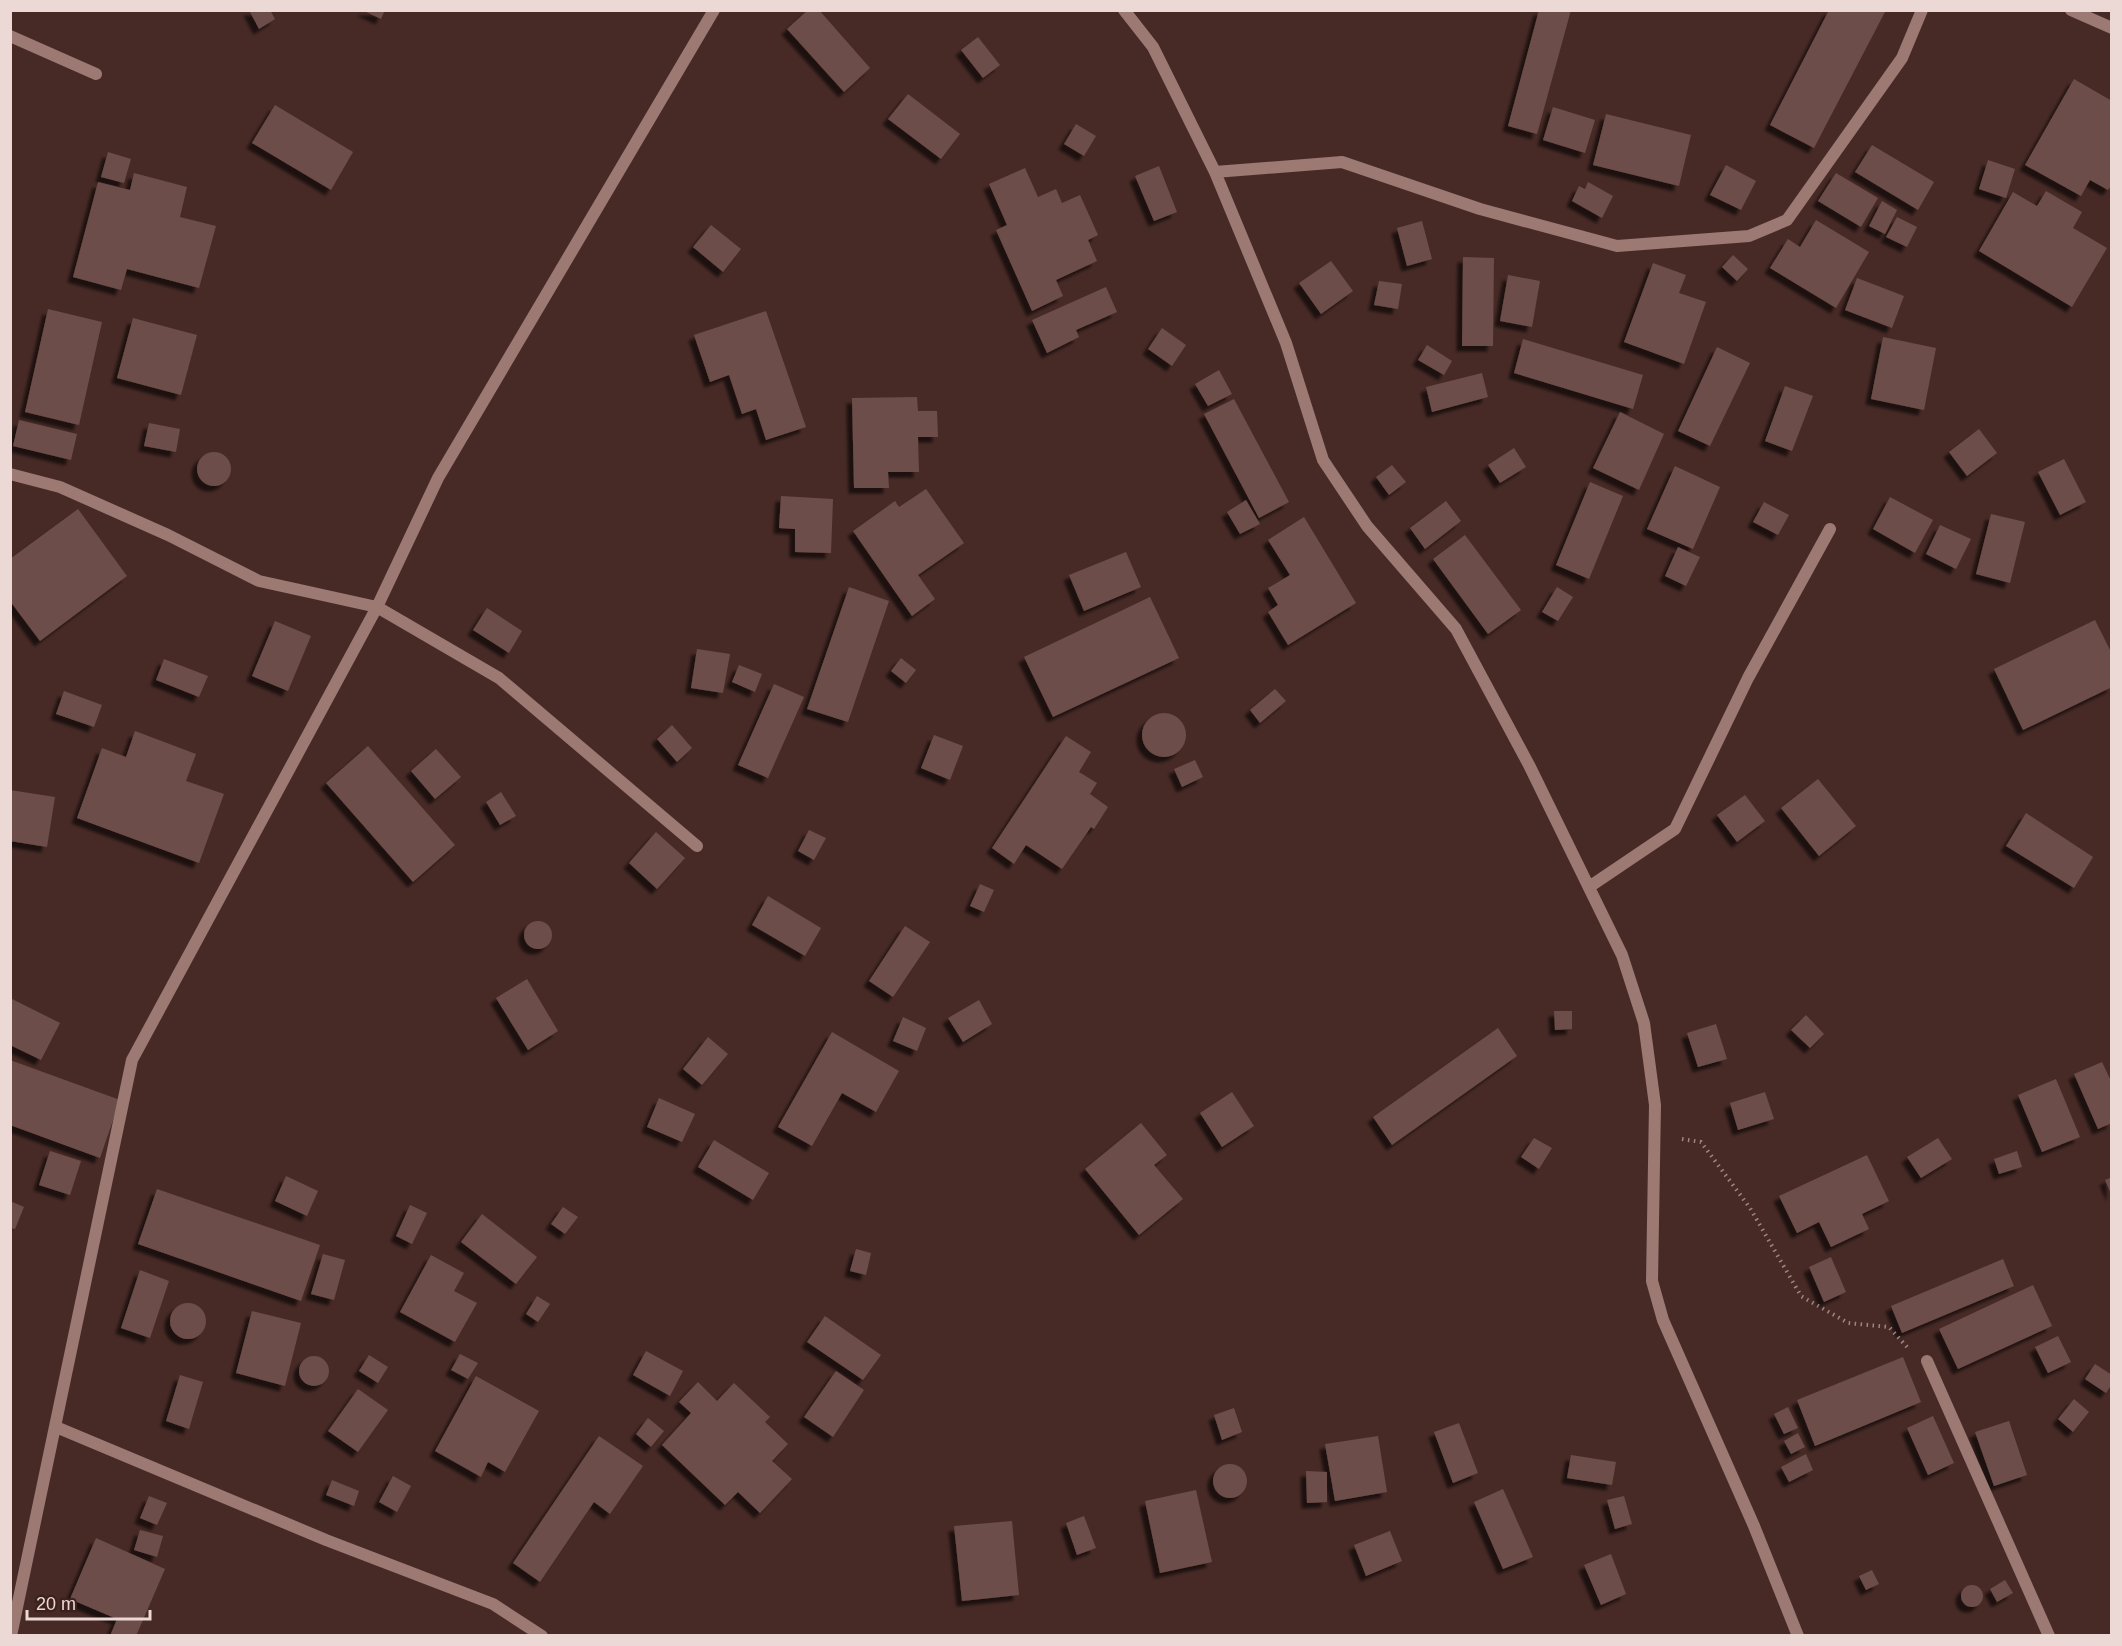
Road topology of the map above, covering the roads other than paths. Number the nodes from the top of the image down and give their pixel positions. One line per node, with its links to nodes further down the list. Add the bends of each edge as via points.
1 (714, 10): 11 (street, via 438,478)
2 (1124, 10): 8 (street, via 1153,47)
3 (1922, 10): 8 (street, via 1902,58 1786,220 1749,236 1617,246 1480,208 1342,162)
4 (2071, 10): 5 (street)
5 (2112, 28)
6 (10, 36): 7 (street)
7 (96, 74)
8 (1215, 172): 13 (street, via 1286,343 1323,460 1367,526 1456,629)
9 (10, 474): 11 (street, via 60,487 259,581)
10 (1830, 529): 13 (street, via 1748,678 1675,829)
11 (377, 607): 12 (street, via 499,678); 15 (street, via 132,1060)
12 (697, 846)
13 (1589, 887): 18 (street, via 1622,955 1644,1023 1655,1106 1652,1281 1663,1320)
14 (1927, 1361): 19 (street)
15 (56, 1427): 16 (street); 17 (street, via 326,1540 493,1604)
16 (11, 1635)
17 (542, 1635)
18 (1798, 1635)
19 (2049, 1635)

